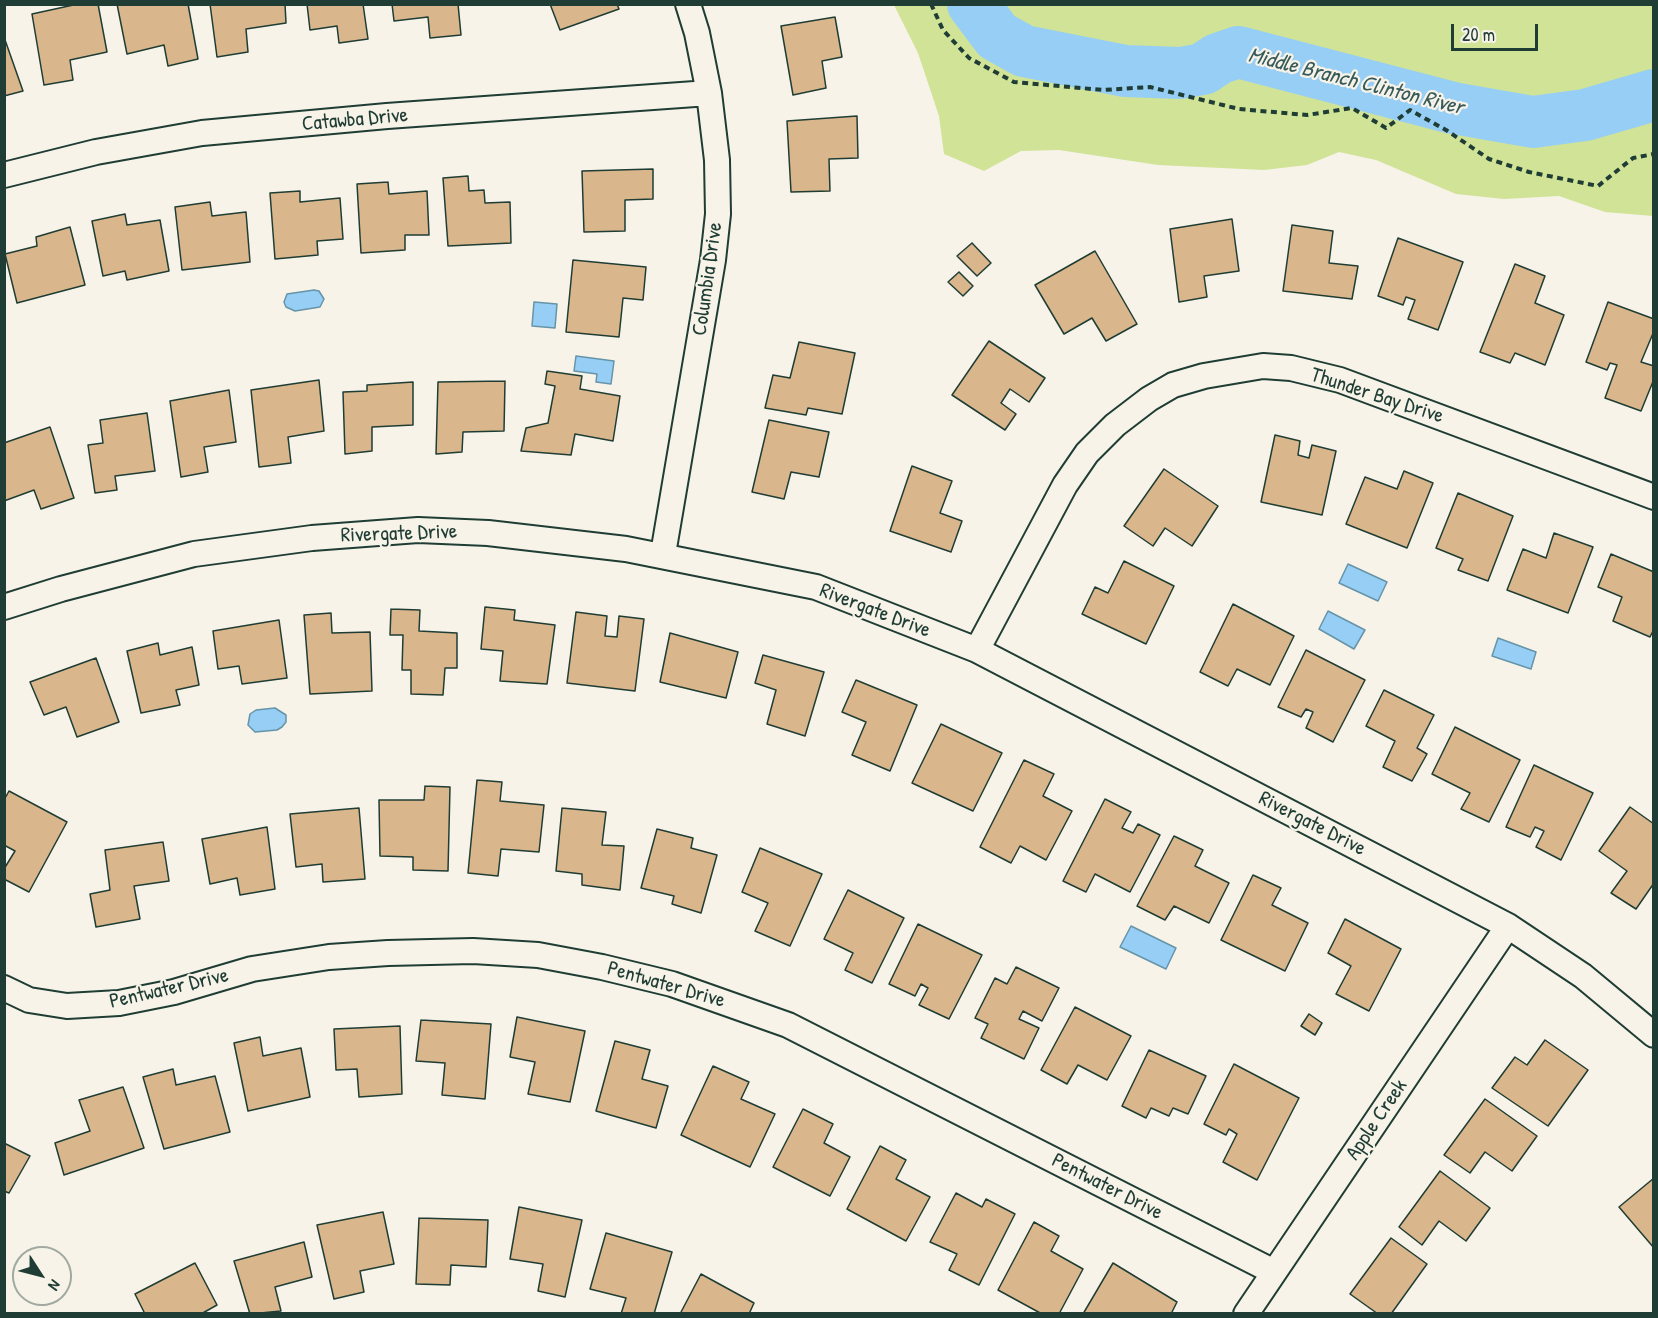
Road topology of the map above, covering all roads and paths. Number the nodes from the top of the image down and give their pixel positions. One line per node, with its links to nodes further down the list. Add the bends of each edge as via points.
1 (688, 4): 3 (street, Columbia Drive)
2 (931, 4): 4 (path, via 943,30 969,58 1014,82 1103,90 1150,87 1239,109 1307,115 1352,108 1386,128 1410,110 1489,159 1528,172 1598,186 1634,158)
3 (709, 93): 5 (street, Catawba Drive, via 202,133 96,152); 7 (street, Columbia Drive, via 717,159 715,248)
4 (1653, 154)
5 (4, 175)
6 (1653, 497): 9 (street, Thunder Bay Drive, via 1340,380 1291,368 1263,366 1204,376 1173,385 1149,399 1115,424 1087,453 1065,484)
7 (663, 554): 8 (street, Rivergate Drive, via 488,533 418,530 312,537 194,554); 9 (street, Rivergate Drive, via 816,588)
8 (4, 607)
9 (977, 650): 10 (street, Rivergate Drive)
10 (1508, 926): 12 (street, Rivergate Drive, via 1583,976); 13 (street, Apple Creek)
11 (4, 988): 13 (street, Pentwater Drive, via 29,1000 67,1006 119,1003 252,969 388,953 473,951 538,955 602,967 672,984 788,1025)
12 (1653, 1035)
13 (1274, 1272): 14 (street, Apple Creek)
14 (1246, 1314)

